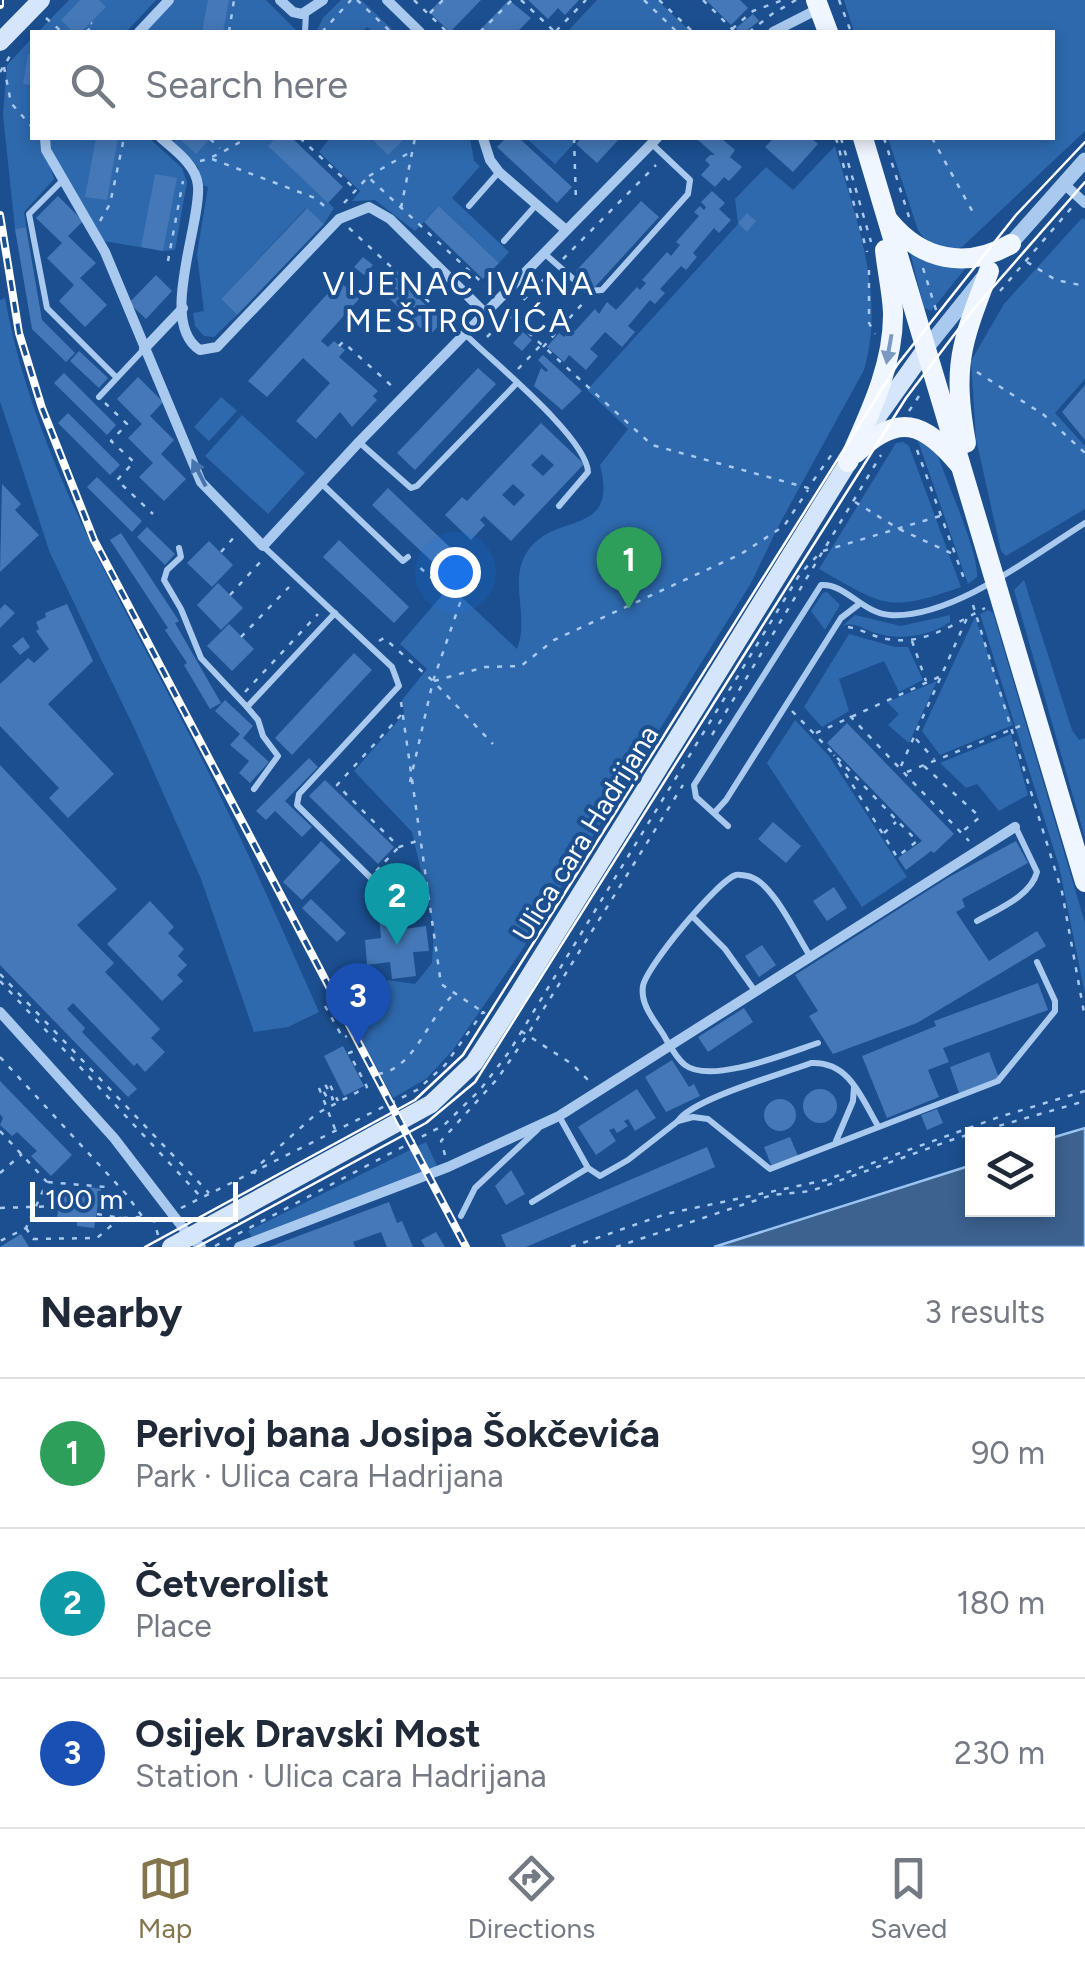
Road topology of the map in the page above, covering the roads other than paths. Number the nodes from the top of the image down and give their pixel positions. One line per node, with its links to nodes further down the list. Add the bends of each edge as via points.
1 (169, 0): 8 (street)
2 (280, 0): 7 (street)
3 (323, 0): 7 (street)
4 (387, 0): 10 (street)
5 (818, 4): 11 (street); 12 (main road)
6 (43, 8): 13 (main road)
7 (306, 13): 9 (lane)
8 (141, 30)
9 (305, 30)
10 (418, 30)
11 (776, 30)
12 (827, 30)
13 (6, 47)
14 (45, 140): 21 (street)
15 (164, 140): 32 (street, via 195,164 198,186)
16 (484, 140): 20 (street)
17 (654, 140): 27 (street); 30 (lane, via 690,180 688,194 602,290 587,292)
18 (864, 140): 26 (main road)
19 (1085, 160): 22 (street)
20 (499, 172): 24 (lane); 25 (street)
21 (63, 180): 35 (street, via 105,252); 37 (lane, via 29,214 47,308)
22 (1063, 183): 23 (street); 29 (street)
23 (1085, 203)
24 (469, 206)
25 (536, 206): 27 (street); 28 (lane)
26 (886, 218): 29 (main road, via 934,256 955,260); 36 (main road); 41 (main road, one-way to 41, via 889,352 876,396)
27 (566, 230): 30 (street)
28 (504, 240)
29 (1010, 244): 31 (street)
30 (544, 253): 33 (street)
31 (989, 271): 36 (street); 42 (main road, via 959,359)
32 (184, 307): 33 (street, via 194,346 217,347 339,218 369,207 390,219); 35 (street)
33 (485, 313): 34 (street)
34 (465, 334): 38 (lane); 40 (street)
35 (144, 349): 37 (lane); 46 (street, one-way to 35, via 201,482)
36 (925, 350): 41 (main road, Ulica cara Hadrijana); 42 (main road)
37 (116, 377): 39 (lane)
38 (514, 380): 40 (lane, via 417,486 402,482); 44 (lane, via 587,461 588,472)
39 (98, 396)
40 (359, 442): 43 (street)
41 (841, 456): 42 (main road, via 902,426 930,435); 76 (main road, Ulica cara Hadrijana, via 465,1073 418,1112)
42 (964, 475): 49 (main road)
43 (321, 482): 46 (street); 48 (lane, via 403,561)
44 (559, 506)
45 (1085, 523): 49 (lane)
46 (263, 546): 51 (lane)
47 (179, 548): 52 (lane, via 181,556 164,580 201,658)
48 (408, 557)
49 (995, 578): 50 (lane, via 932,608 895,616); 57 (main road)
50 (858, 604): 54 (lane, via 842,618); 54 (lane, via 827,584 816,589 694,785 696,797)
51 (335, 613): 52 (lane); 58 (lane, via 392,667 399,686 299,794 298,806)
52 (248, 707): 53 (lane, via 278,756)
53 (254, 789)
54 (715, 812): 55 (lane)
55 (728, 826)
56 (1015, 827): 60 (lane, via 1036,880); 61 (street)
57 (1085, 882)
58 (383, 890)
59 (693, 917): 61 (lane, via 719,887 736,875 749,876 769,890); 63 (lane); 66 (lane, via 642,987 649,1014)
60 (978, 921)
61 (810, 956): 63 (street)
62 (1038, 962): 71 (lane, via 1055,1011 1003,1076)
63 (755, 991): 66 (street)
64 (0, 1012): 76 (street, via 114,1138)
65 (818, 1043): 66 (lane, via 717,1072 686,1066)
66 (671, 1046): 68 (street)
67 (854, 1084): 69 (lane, via 833,1065 811,1064 703,1102); 71 (lane); 72 (lane)
68 (559, 1116): 70 (street); 73 (lane)
69 (678, 1121): 72 (lane, via 708,1119 770,1169); 73 (lane, via 609,1173 600,1176)
70 (542, 1124): 75 (lane, via 484,1178); 78 (street)
71 (878, 1126): 72 (lane)
72 (836, 1142)
73 (588, 1168): 74 (lane)
74 (532, 1202)
75 (462, 1216)
76 (195, 1242): 77 (main road, Ulica cara Hadrijana)
77 (172, 1247)
78 (239, 1247)

